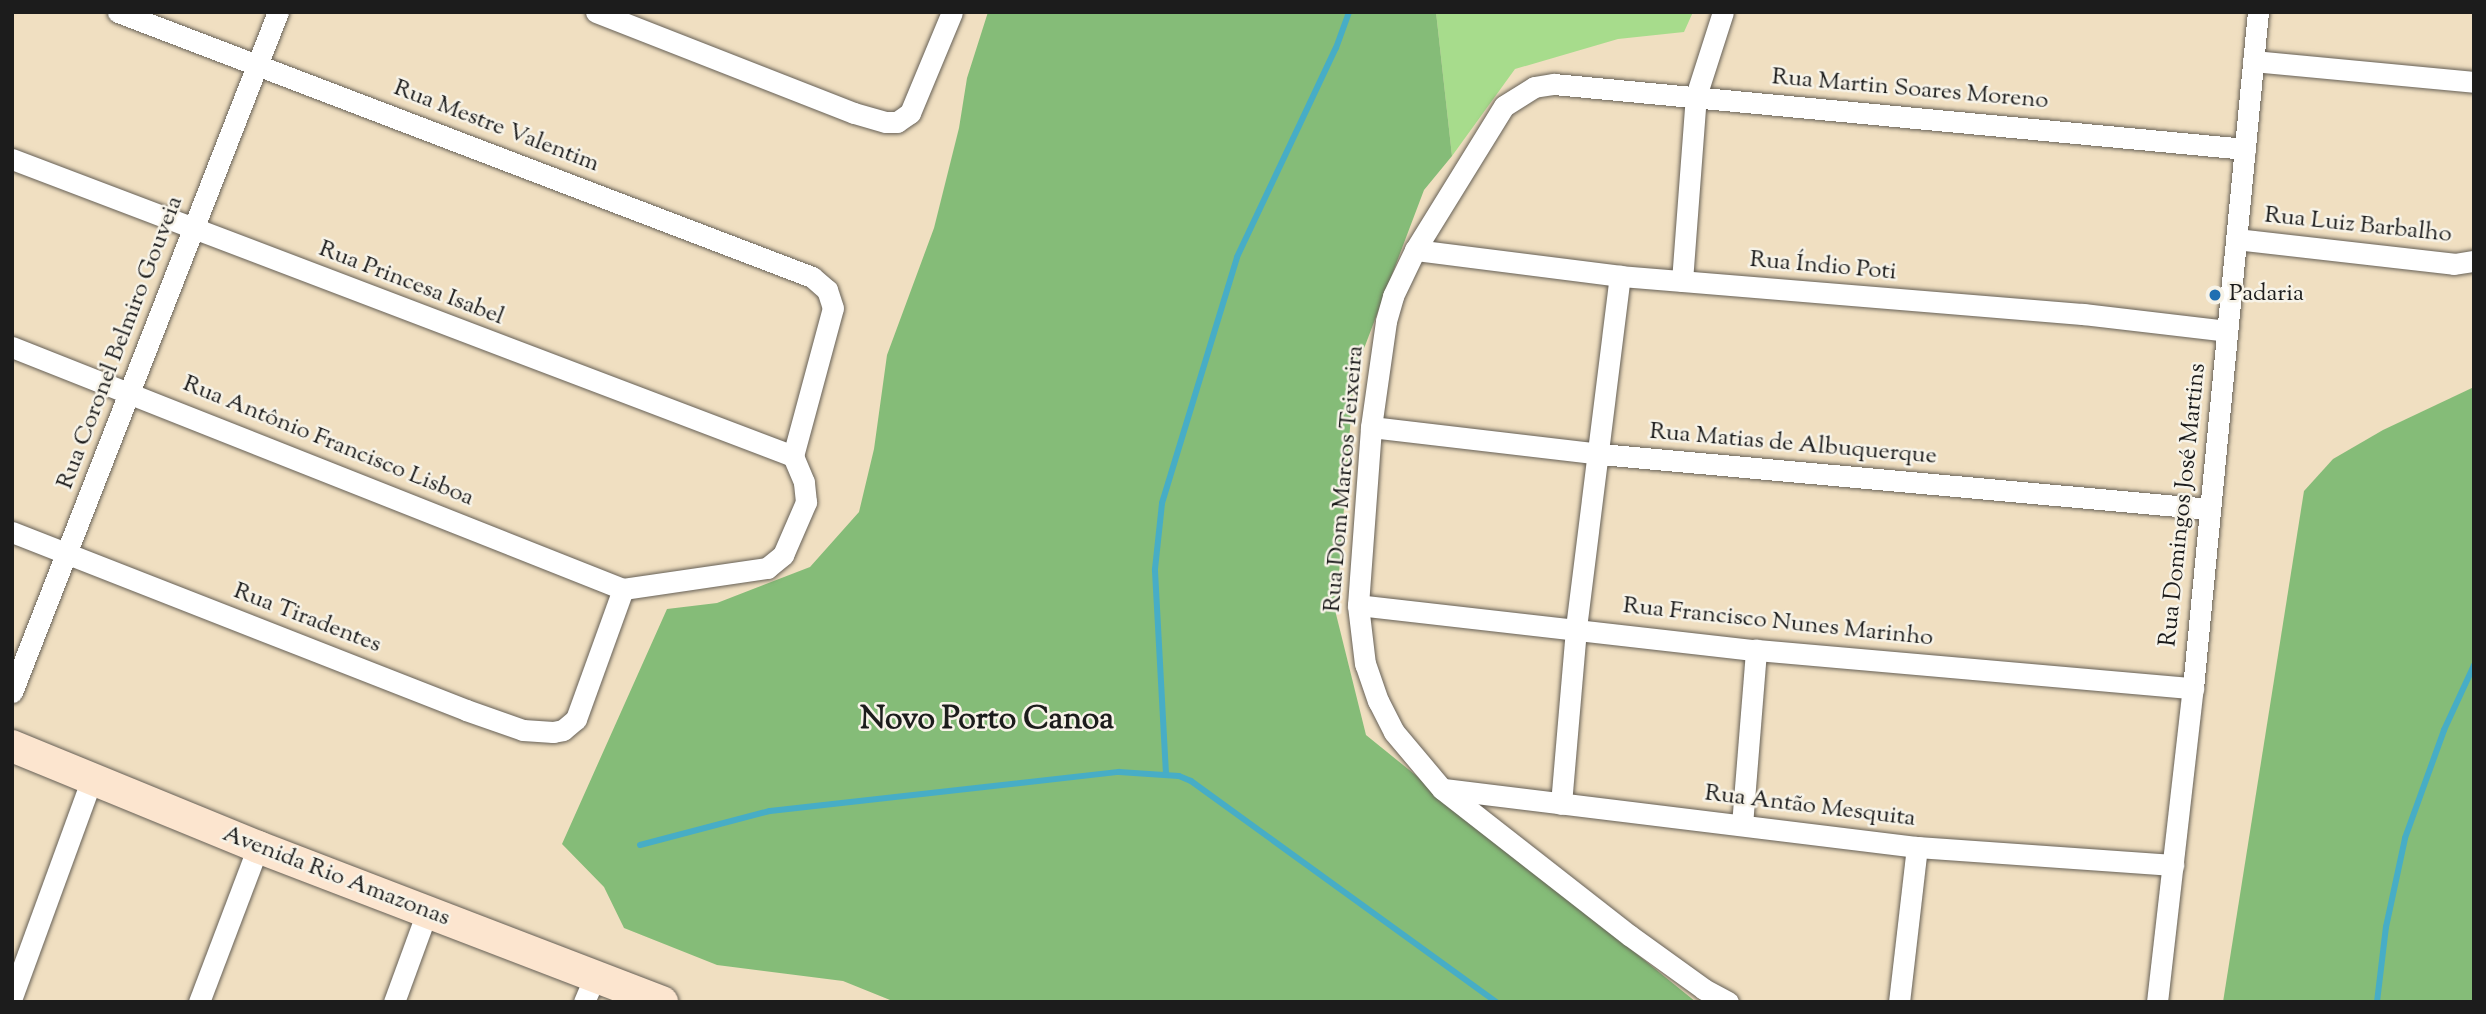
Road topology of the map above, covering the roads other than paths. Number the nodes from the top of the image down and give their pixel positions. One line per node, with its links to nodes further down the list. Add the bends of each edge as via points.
1 (118, 12): 8 (street, Rua Mestre Valentim)
2 (278, 12): 8 (street, Rua Coronel Belmiro Gouveia)
3 (596, 12): 4 (street, via 853,113 887,122 905,118 917,98)
4 (952, 12)
5 (1723, 12): 11 (street)
6 (2258, 12): 7 (street, Rua Domingos José Martins)
7 (2253, 61): 9 (street); 12 (street, Rua Domingos José Martins)
8 (258, 64): 14 (street, Rua Coronel Belmiro Gouveia); 25 (street, Rua Mestre Valentim, via 812,277 827,290 833,308)
9 (2474, 82)
10 (1570, 83): 11 (street, Rua Martin Soares Moreno); 16 (street, Rua Dom Marcos Teixeira, via 1534,87 1504,106)
11 (1696, 96): 12 (street, Rua Martin Soares Moreno); 19 (street)
12 (2245, 149): 15 (street, Rua Domingos José Martins)
13 (12, 159): 14 (street, Rua Princesa Isabel)
14 (193, 230): 22 (street, Rua Coronel Belmiro Gouveia); 25 (street, Rua Princesa Isabel)
15 (2236, 239): 17 (street, Rua Luiz Barbalho, via 2454,264); 20 (street, Rua Domingos José Martins)
16 (1415, 250): 18 (street, Rua Índio Poti); 23 (street, Rua Dom Marcos Teixeira, via 1386,321)
17 (2474, 261)
18 (1620, 276): 19 (street, Rua Índio Poti); 24 (street)
19 (1682, 281): 20 (street, Rua Índio Poti, via 2083,314)
20 (2227, 331): 26 (street, Rua Domingos José Martins)
21 (12, 347): 22 (street, Rua Antônio Francisco Lisboa)
22 (130, 391): 28 (street, Rua Coronel Belmiro Gouveia); 29 (street, Rua Antônio Francisco Lisboa)
23 (1371, 428): 24 (street, Rua Matias de Albuquerque); 30 (street, Rua Dom Marcos Teixeira)
24 (1600, 454): 26 (street, Rua Matias de Albuquerque); 31 (street)
25 (793, 456): 29 (street, via 804,482 806,502 776,563)
26 (2210, 509): 33 (street, Rua Domingos José Martins)
27 (12, 533): 28 (street, Rua Tiradentes)
28 (68, 554): 29 (street, Rua Tiradentes, via 523,730 571,726); 34 (street, Rua Coronel Belmiro Gouveia)
29 (623, 589)
30 (1359, 605): 31 (street, Rua Francisco Nunes Marinho); 37 (street, Rua Dom Marcos Teixeira, via 1365,664 1378,701 1394,732)
31 (1576, 628): 32 (street, Rua Francisco Nunes Marinho); 38 (street)
32 (1756, 650): 33 (street, Rua Francisco Nunes Marinho); 39 (street)
33 (2193, 688): 42 (street, Rua Domingos José Martins)
34 (12, 692)
35 (12, 746): 36 (street, Avenida Rio Amazonas)
36 (92, 780): 40 (street, Avenida Rio Amazonas); 45 (street)
37 (1442, 789): 38 (street, Rua Antão Mesquita); 49 (street, Rua Dom Marcos Teixeira, via 1629,935)
38 (1560, 804): 39 (street, Rua Antão Mesquita)
39 (1742, 825): 41 (street, Rua Antão Mesquita)
40 (258, 847): 43 (street, Avenida Rio Amazonas); 46 (street)
41 (1917, 847): 42 (street, Rua Antão Mesquita); 50 (street)
42 (2173, 865): 51 (street, Rua Domingos José Martins)
43 (428, 912): 44 (street, Avenida Rio Amazonas); 47 (street)
44 (589, 989): 48 (street, Avenida Rio Amazonas)
45 (12, 997)
46 (199, 1002)
47 (394, 1002)
48 (662, 1002)
49 (1728, 1002)
50 (1899, 1002)
51 (2157, 1002)

